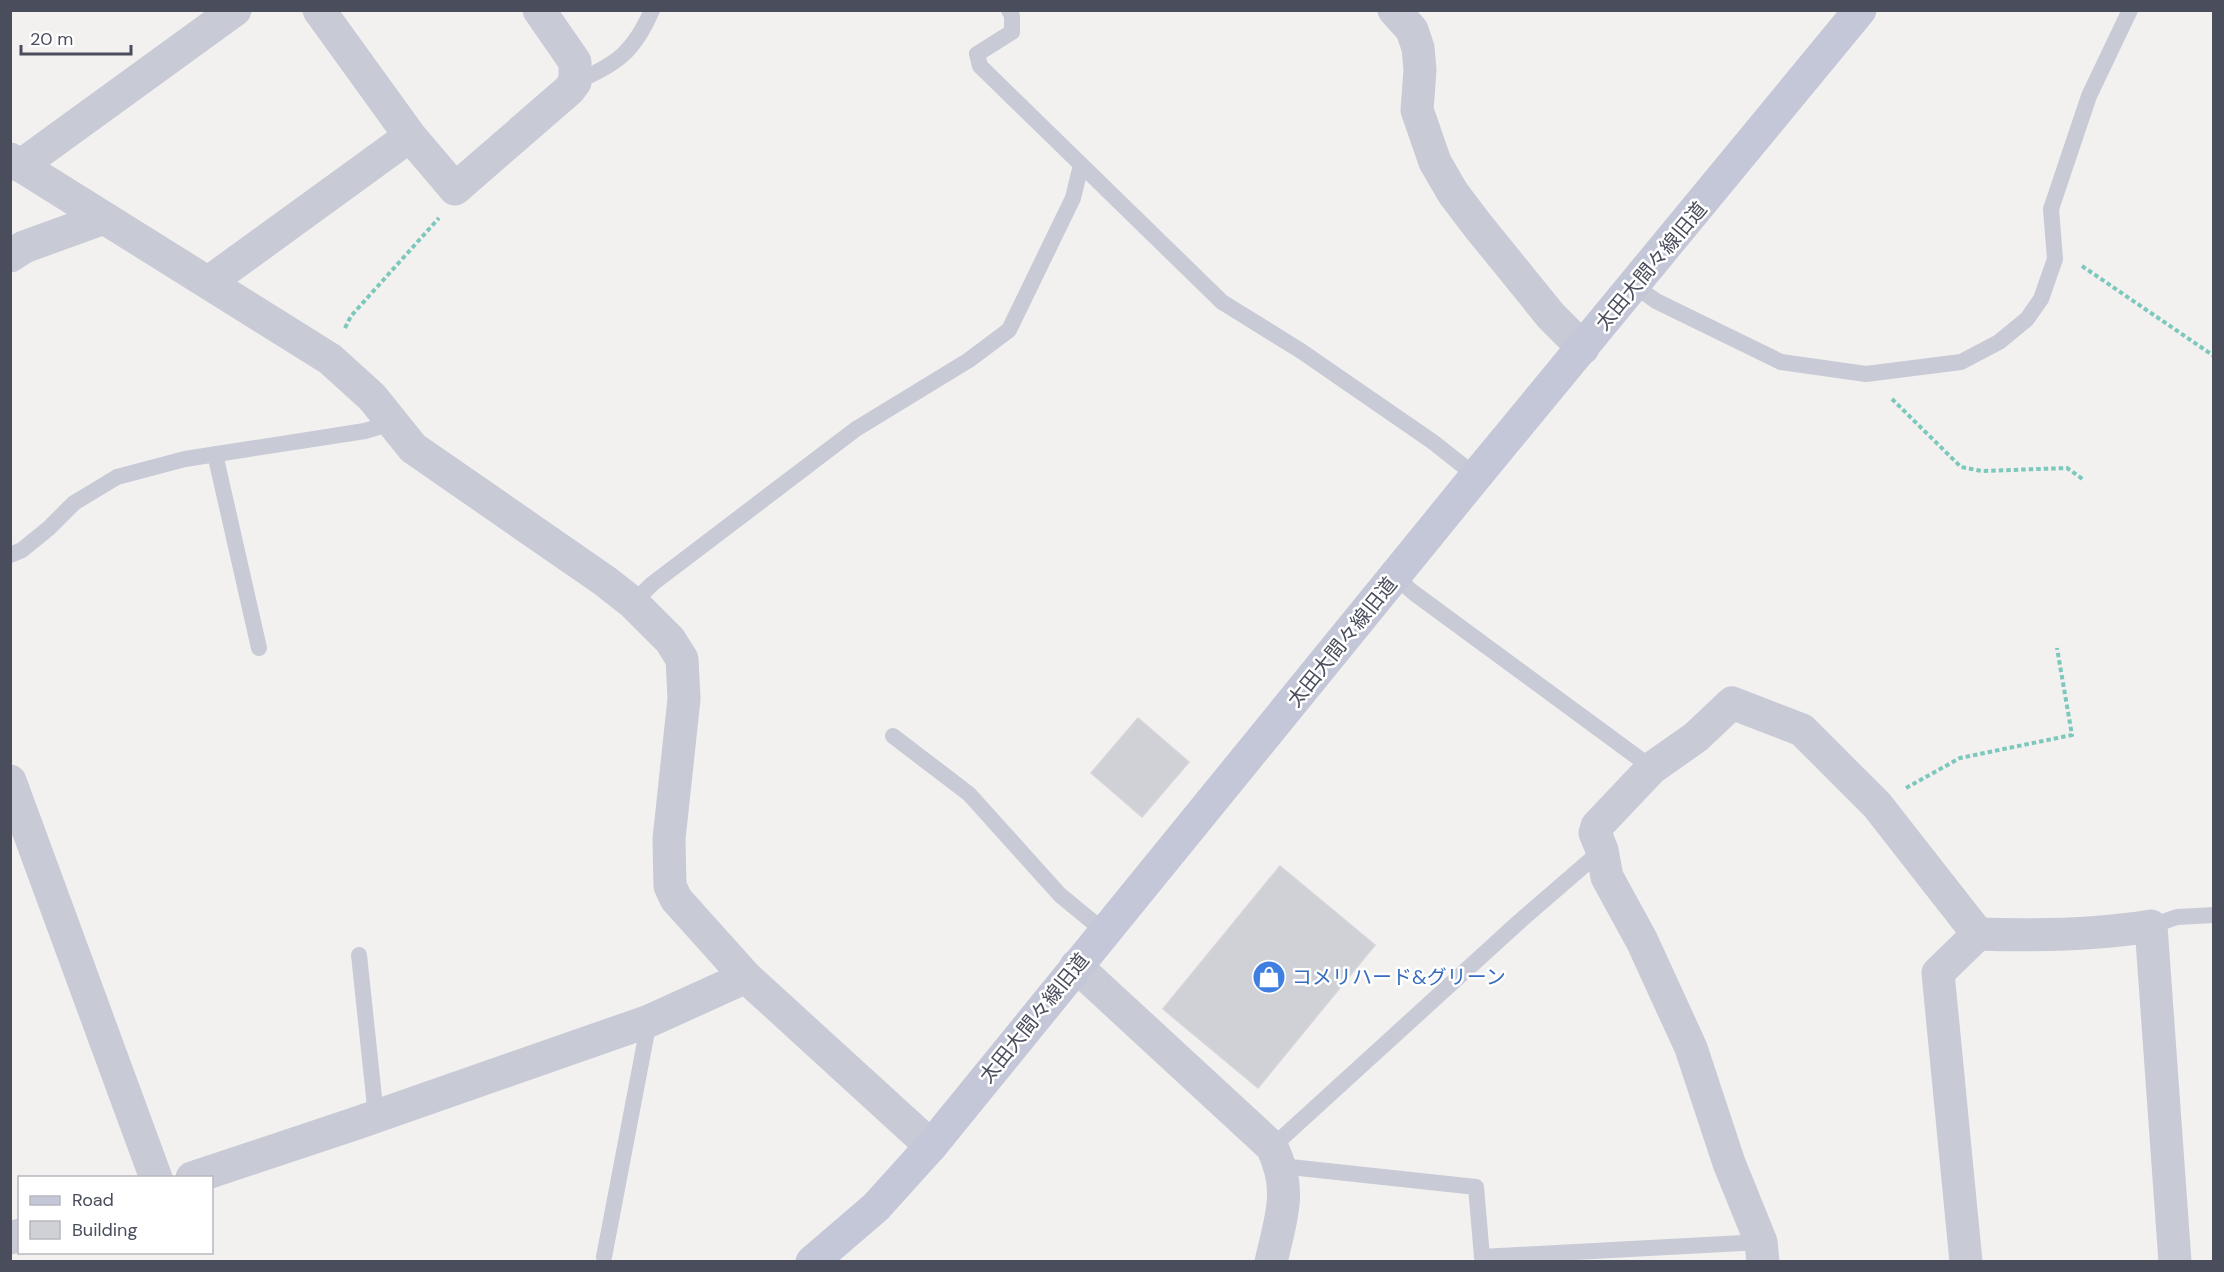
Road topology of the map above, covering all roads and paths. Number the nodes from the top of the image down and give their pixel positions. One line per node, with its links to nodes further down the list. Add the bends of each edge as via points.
1 (236, 10): 11 (street)
2 (319, 10): 10 (street)
3 (539, 10): 9 (street, via 575,62)
4 (652, 10): 9 (lane, via 634,45 602,71)
5 (1009, 10): 12 (lane, via 1012,32 976,54 980,66)
6 (1860, 10): 18 (street, 太田大間々線旧道)
7 (2130, 10): 16 (lane, via 2089,96 2051,209)
8 (1409, 17): 19 (street, via 1420,70 1417,110 1435,162 1478,226 1551,316)
9 (575, 82): 13 (street)
10 (410, 136): 13 (street); 17 (street)
11 (15, 162): 14 (street)
12 (1081, 165): 25 (lane, via 1222,302 1310,357); 29 (lane, via 1073,198 1009,330 969,360 856,429 651,584)
13 (455, 189): 21 (path, via 452,205 351,316)
14 (104, 218): 15 (street); 17 (street)
15 (10, 256)
16 (2055, 259): 20 (path, via 2079,264); 22 (lane, via 2041,298 2027,319 1999,342 1961,362)
17 (209, 282): 21 (street)
18 (1635, 286): 19 (street, 太田大間々線旧道); 22 (lane, via 1656,301 1781,362)
19 (1583, 348): 25 (street, 太田大間々線旧道)
20 (2214, 356)
21 (330, 359): 23 (street, via 372,397)
22 (1866, 374): 26 (path, via 1960,467 1982,471 2067,468)
23 (391, 423): 24 (lane, via 365,432); 29 (street, via 413,448)
24 (215, 454): 27 (lane, via 117,477 74,503 22,550); 30 (lane)
25 (1476, 476): 28 (street, 太田大間々線旧道)
26 (2084, 480)
27 (10, 555)
28 (1395, 577): 33 (lane); 39 (street, 太田大間々線旧道)
29 (633, 603): 43 (street, via 670,640 682,660 684,699 669,839 670,886 676,899)
30 (260, 648)
31 (2057, 648): 35 (path, via 2072,735 1960,758)
32 (893, 736): 39 (lane, via 969,794 1060,895)
33 (1652, 768): 35 (street, via 1696,737 1732,703 1802,730); 36 (street, via 1597,825 1595,833)
34 (13, 794): 48 (street)
35 (1877, 805): 40 (street)
36 (1602, 850): 47 (lane, via 1511,929); 50 (street, via 1607,877 1642,941 1691,1048)
37 (2214, 915): 38 (lane, via 2177,918)
38 (2151, 926): 40 (street); 55 (street)
39 (1104, 932): 42 (street, 太田大間々線旧道)
40 (1978, 934): 54 (street, via 1938,973)
41 (359, 955): 45 (lane)
42 (1076, 966): 46 (street, 太田大間々線旧道); 47 (street)
43 (746, 977): 44 (street); 46 (street)
44 (649, 1020): 45 (street); 51 (lane)
45 (376, 1116): 49 (street)
46 (932, 1146): 52 (street, 太田大間々線旧道, via 876,1207)
47 (1276, 1157): 50 (lane, via 1476,1187 1482,1257); 53 (street, via 1285,1188)
48 (155, 1176)
49 (198, 1176)
50 (1762, 1252)
51 (604, 1257)
52 (812, 1262)
53 (1271, 1262)
54 (1966, 1262)
55 (2175, 1262)

